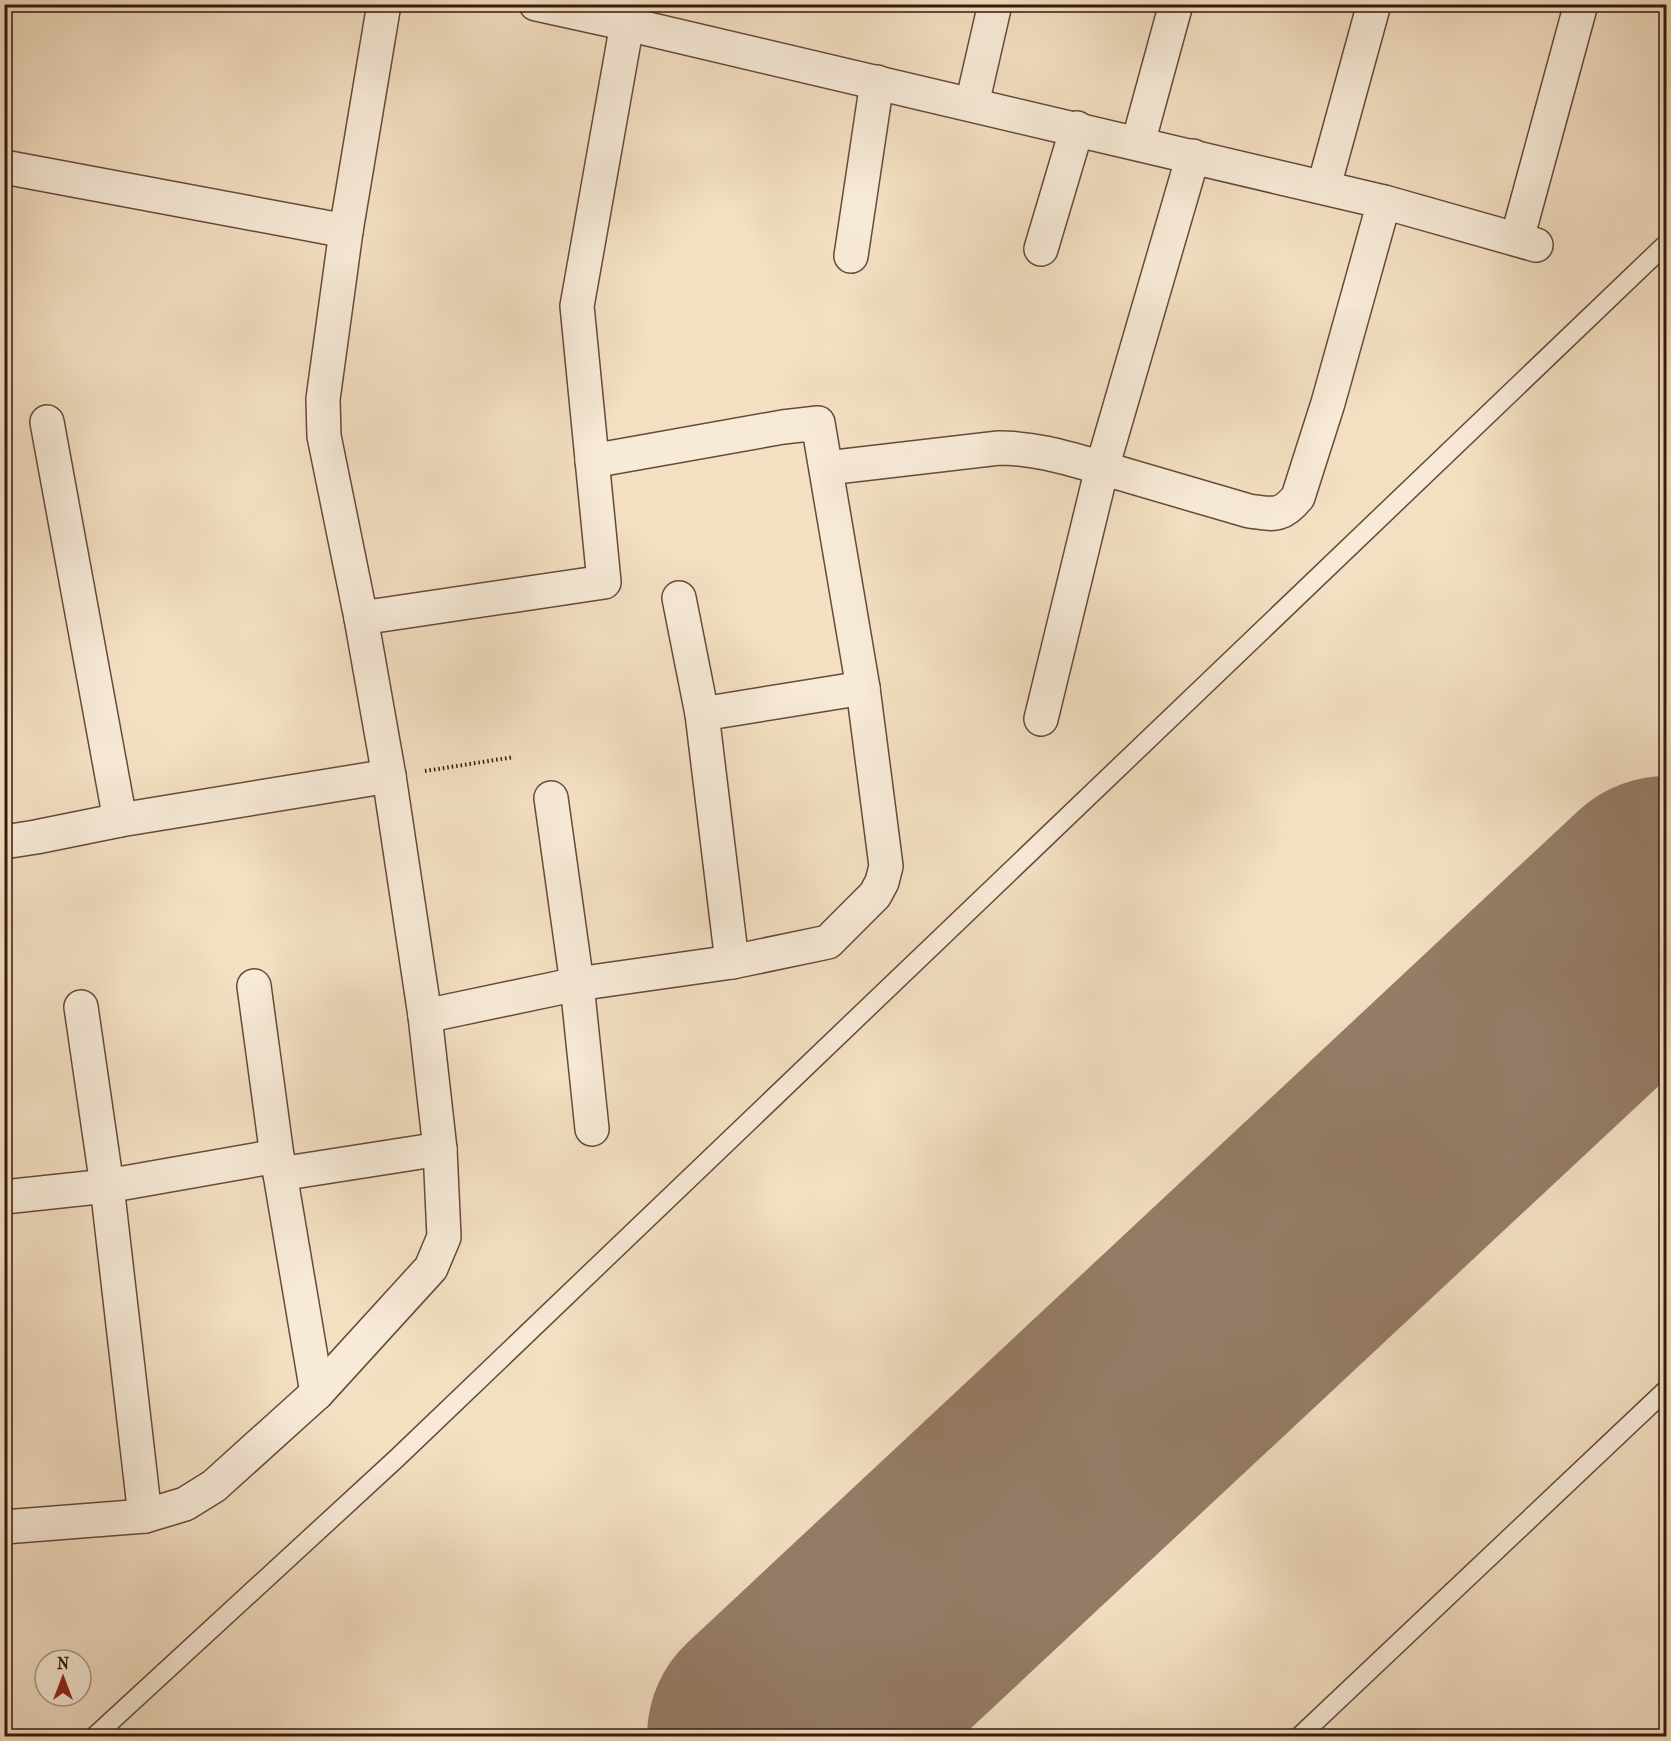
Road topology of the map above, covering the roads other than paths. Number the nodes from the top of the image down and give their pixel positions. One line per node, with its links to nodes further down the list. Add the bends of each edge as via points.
1 (384, 4): 16 (street)
2 (536, 4): 7 (street)
3 (995, 4): 9 (street)
4 (1176, 4): 11 (street)
5 (1374, 4): 14 (street)
6 (1581, 4): 15 (street, via 1526,242)
7 (629, 14): 8 (street); 21 (street, via 577,306)
8 (877, 82): 9 (street); 19 (street)
9 (972, 104): 10 (street)
10 (1077, 128): 11 (street); 18 (street)
11 (1138, 143): 12 (street)
12 (1193, 156): 14 (street); 23 (street)
13 (4, 167): 16 (street)
14 (1324, 186): 15 (street)
15 (1384, 202): 23 (street, via 1299,497 1288,510 1271,514 1249,511)
16 (346, 231): 25 (street, via 323,399 324,436)
17 (1666, 244): 47 (lane, via 405,1450)
18 (1041, 249)
19 (851, 256)
20 (47, 422): 31 (street)
21 (592, 462): 22 (street, via 818,423); 25 (street, via 604,582)
22 (827, 468): 23 (street, via 999,448 1044,451); 26 (street)
23 (1102, 468): 28 (street)
24 (679, 598): 27 (street)
25 (361, 618): 29 (street)
26 (863, 688): 27 (street); 33 (street, via 886,866 882,882 875,895 828,942)
27 (702, 714): 33 (street)
28 (1041, 719)
29 (389, 776): 31 (street); 37 (street)
30 (551, 798): 34 (street)
31 (120, 820): 32 (street)
32 (4, 842)
33 (732, 962): 34 (street)
34 (577, 984): 37 (street); 38 (street)
35 (254, 986): 40 (street)
36 (81, 1007): 41 (street)
37 (425, 1016): 39 (street)
38 (592, 1129)
39 (440, 1149): 40 (street); 44 (street, via 444,1237 431,1268)
40 (278, 1165): 41 (street); 44 (street)
41 (106, 1186): 42 (street); 45 (street)
42 (4, 1197)
43 (1666, 1390): 48 (lane)
44 (317, 1393): 45 (street, via 214,1486 185,1504)
45 (145, 1516): 46 (street)
46 (4, 1527)
47 (95, 1737)
48 (1300, 1737)

